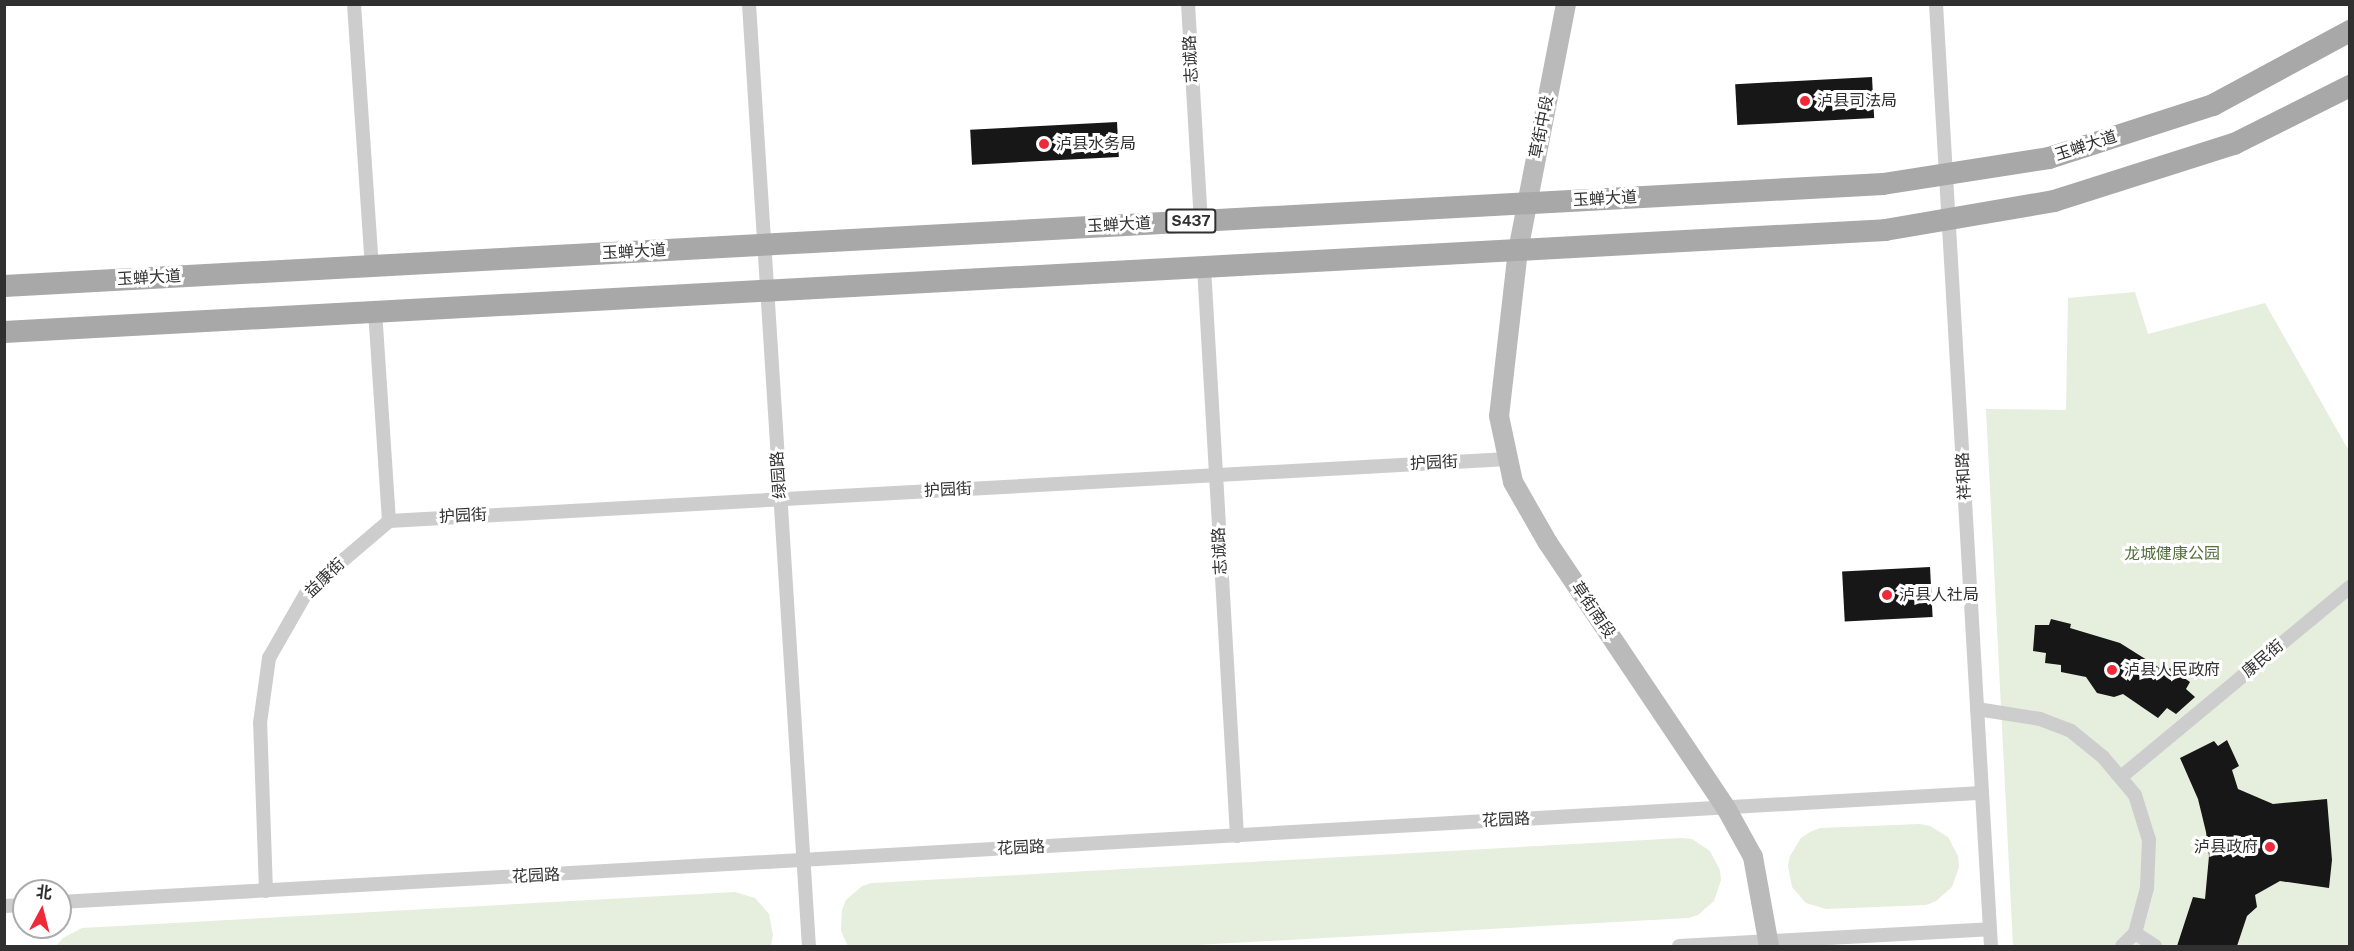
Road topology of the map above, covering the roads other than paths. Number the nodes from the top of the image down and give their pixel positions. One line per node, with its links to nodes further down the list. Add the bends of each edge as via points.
1 (354, 4): 14 (street)
2 (749, 4): 12 (street, 绿园路)
3 (1188, 4): 11 (street, 志诚路)
4 (1566, 4): 9 (main road, 草街中段)
5 (1936, 4): 8 (street, 祥和路)
6 (2349, 31): 8 (main road, 玉蝉大道 / S437, via 2213,105 2049,158)
7 (2349, 86): 10 (main road, via 2234,144 2054,201)
8 (1946, 174): 9 (main road, 玉蝉大道 / S437, via 1883,183); 10 (street, 祥和路)
9 (1527, 203): 11 (main road, 玉蝉大道 / S437); 13 (main road, 草街中段)
10 (1949, 219): 13 (main road, via 1885,230); 29 (street, 祥和路)
11 (1201, 221): 12 (main road, 玉蝉大道 / S437)
12 (764, 245): 14 (main road, 玉蝉大道 / S437); 19 (street, 绿园路)
13 (1518, 250): 15 (main road); 24 (main road, 草街南段, via 1499,416)
14 (372, 266): 17 (main road, 玉蝉大道 / S437)
15 (1204, 267): 19 (main road); 25 (street, 志诚路)
16 (4, 271): 17 (main road)
17 (35, 284): 18 (main road, 玉蝉大道 / S437)
18 (4, 286)
19 (767, 291): 20 (main road); 26 (street, 绿园路)
20 (375, 311): 21 (main road); 27 (street)
21 (34, 330): 22 (main road); 23 (main road)
22 (4, 332)
23 (4, 345)
24 (1508, 459): 25 (street, 护园街); 32 (main road, 草街南段, via 1513,482 1548,543)
25 (1216, 475): 26 (street, 护园街); 33 (street, 志诚路)
26 (781, 499): 27 (street, 护园街); 34 (street, 绿园路)
27 (389, 520): 35 (street, 益康街, via 308,590 269,658 260,723)
28 (2349, 587): 30 (street, 康民街)
29 (1977, 709): 30 (street, via 2040,719 2071,731); 31 (street, 祥和路)
30 (2121, 777): 38 (street, via 2135,795 2149,840 2147,888)
31 (1982, 793): 32 (street, 花园路); 37 (street, 祥和路)
32 (1726, 808): 33 (street, 花园路); 39 (main road, 草街南段, via 1753,857)
33 (1237, 836): 34 (street, 花园路)
34 (803, 860): 35 (street, 花园路); 40 (street, 绿园路)
35 (266, 891): 36 (street, 花园路)
36 (72, 901)
37 (1990, 928): 39 (street); 42 (street, 祥和路)
38 (2135, 933): 43 (street); 44 (street)
39 (1769, 944): 41 (street)
40 (809, 946)
41 (1679, 946)
42 (1991, 946)
43 (2122, 946)
44 (2155, 946)

